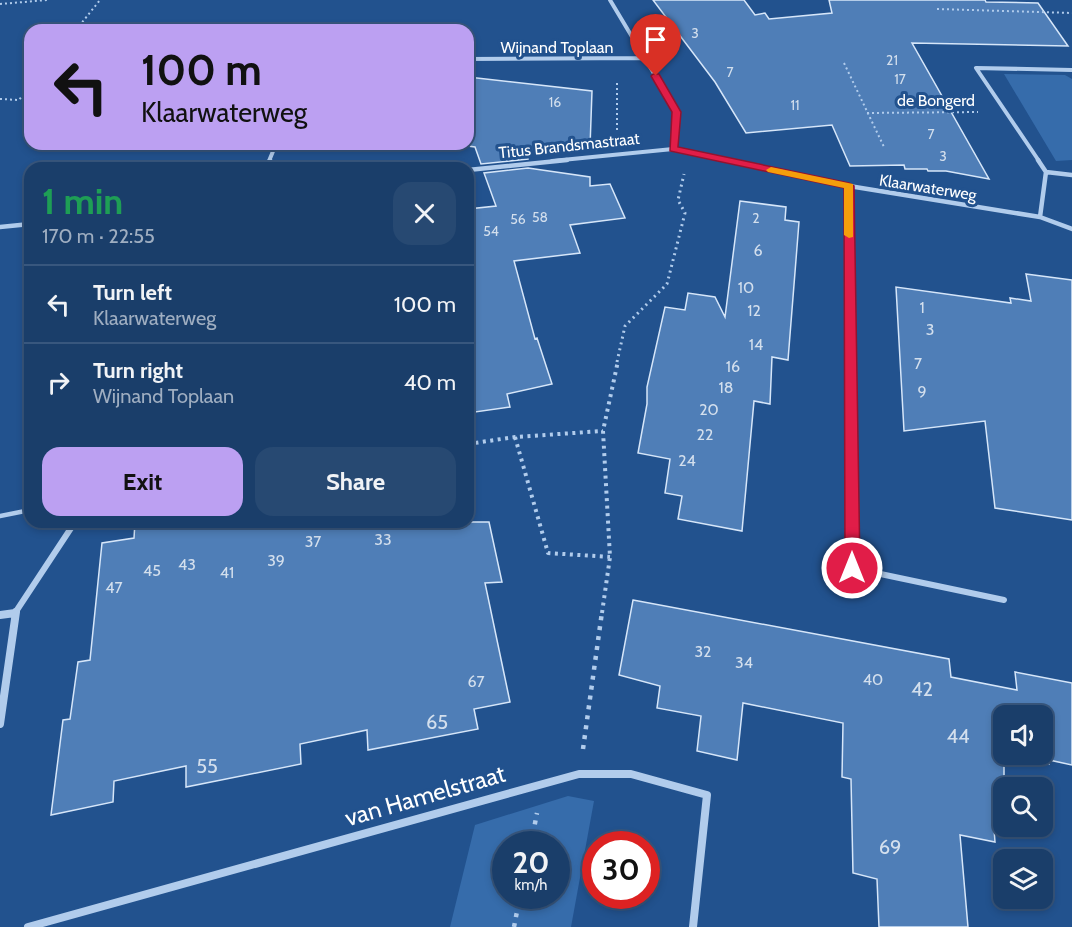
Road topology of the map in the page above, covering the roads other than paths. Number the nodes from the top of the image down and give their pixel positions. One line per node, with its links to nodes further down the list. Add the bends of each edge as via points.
1 (610, 0): 2 (street, Wijnand Toplaan)
2 (645, 58): 3 (street, Wijnand Toplaan); 5 (street, Wijnand Toplaan, via 677,112)
3 (474, 59)
4 (1072, 70): 7 (street, de Bongerd, via 976,68)
5 (673, 149): 6 (street, Titus Brandsmastraat); 9 (street, Klaarwaterweg)
6 (474, 169)
7 (1046, 172): 8 (street); 10 (street)
8 (1072, 175)
9 (849, 186): 10 (street, Klaarwaterweg); 17 (street, via 852,568)
10 (1040, 217): 13 (street, Klaarwaterweg)
11 (24, 225): 12 (street)
12 (0, 228)
13 (1072, 229)
14 (24, 511): 15 (lane)
15 (0, 516)
16 (71, 528): 18 (street)
17 (1004, 600)
18 (15, 613): 19 (street); 20 (street)
19 (0, 615)
20 (0, 724)
21 (28, 927): 22 (street, van Hamelstraat, via 579,774 632,774 707,795)
22 (693, 927)

